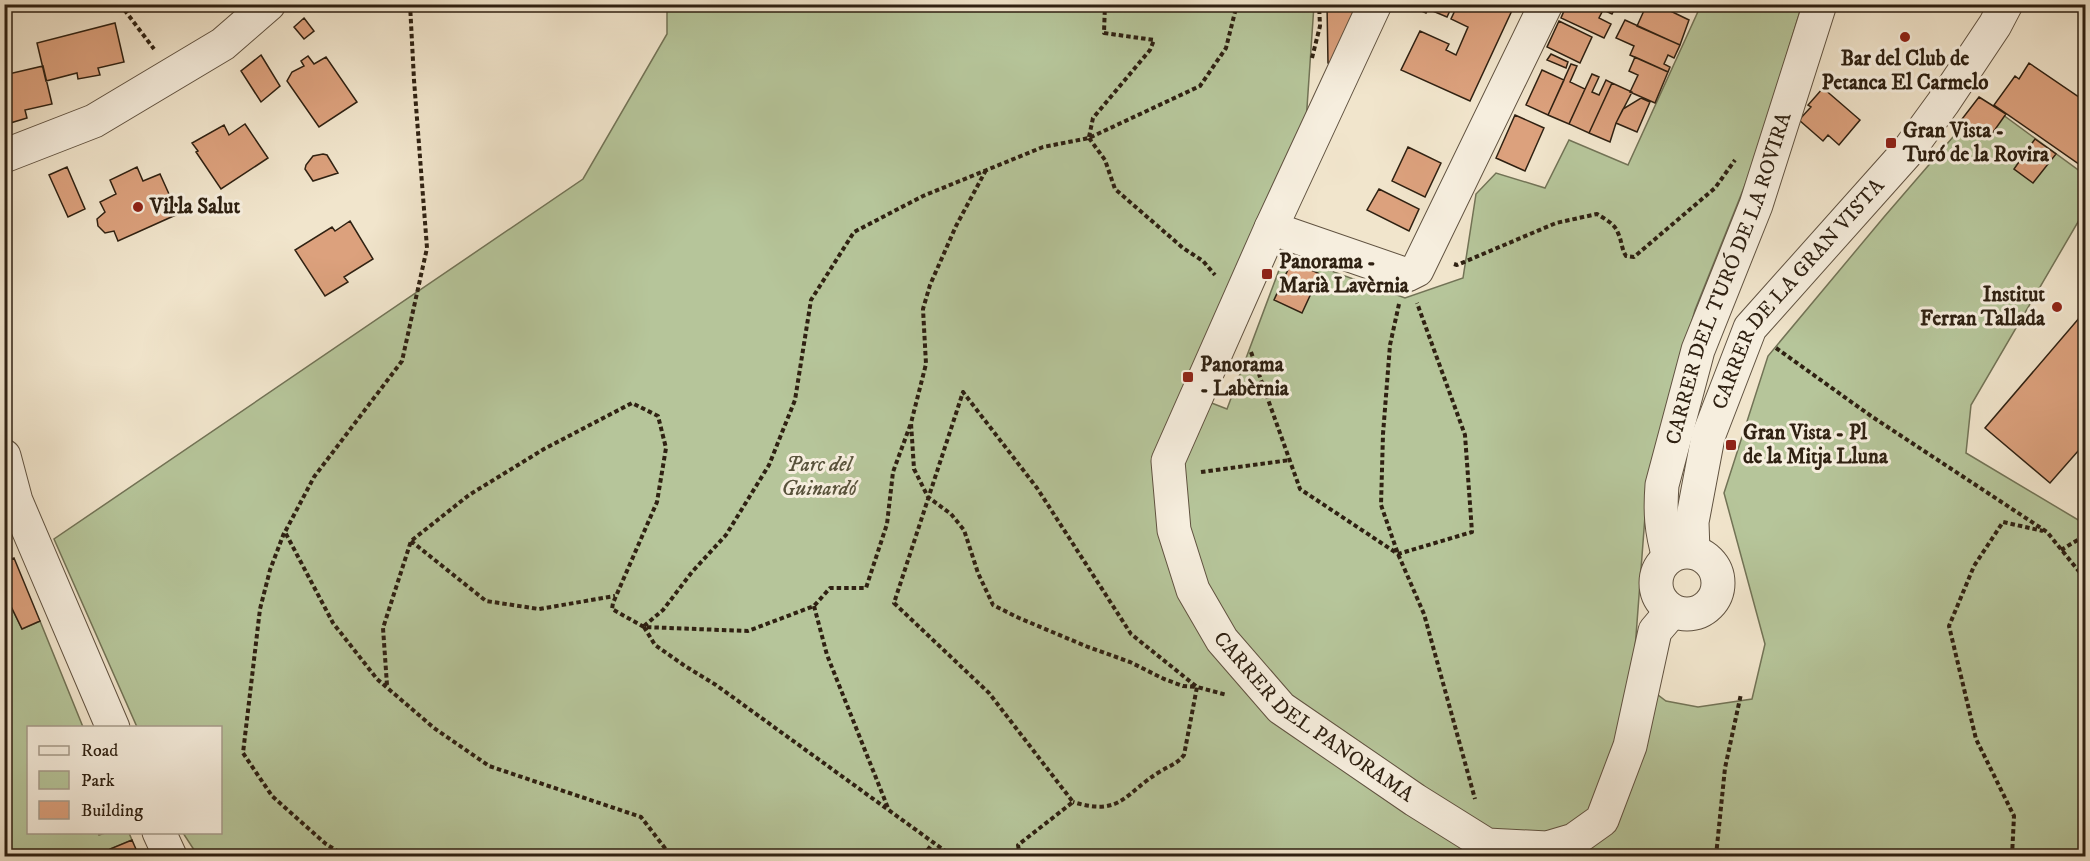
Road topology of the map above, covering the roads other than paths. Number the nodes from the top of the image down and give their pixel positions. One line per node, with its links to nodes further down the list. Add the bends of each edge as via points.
1 (269, 4): 6 (street, via 223,44 94,121)
2 (1375, 4): 7 (street, CARRER DEL PANORAMA)
3 (1546, 4): 7 (street, via 1415,266)
4 (1820, 4): 9 (street, CARRER DEL TURÓ DE LA ROVIRA, via 1756,205 1695,361 1662,484 1662,534)
5 (2006, 4): 9 (street, CARRER DE LA GRAN VISTA, via 1908,151 1750,328 1707,437 1692,522)
6 (4, 156)
7 (1271, 228): 10 (street, CARRER DEL PANORAMA, via 1168,461 1174,530 1193,590 1222,640 1281,708 1488,845 1547,848 1574,840 1602,820 1630,746 1654,631)
8 (4, 456): 11 (street, via 16,501)
9 (1681, 554): 10 (street, via 1659,569 1656,585 1660,600); 10 (street, via 1704,557 1713,566 1718,592 1701,612 1688,615)
10 (1672, 611)
11 (112, 726)
12 (160, 834): 13 (street)
13 (170, 856)

